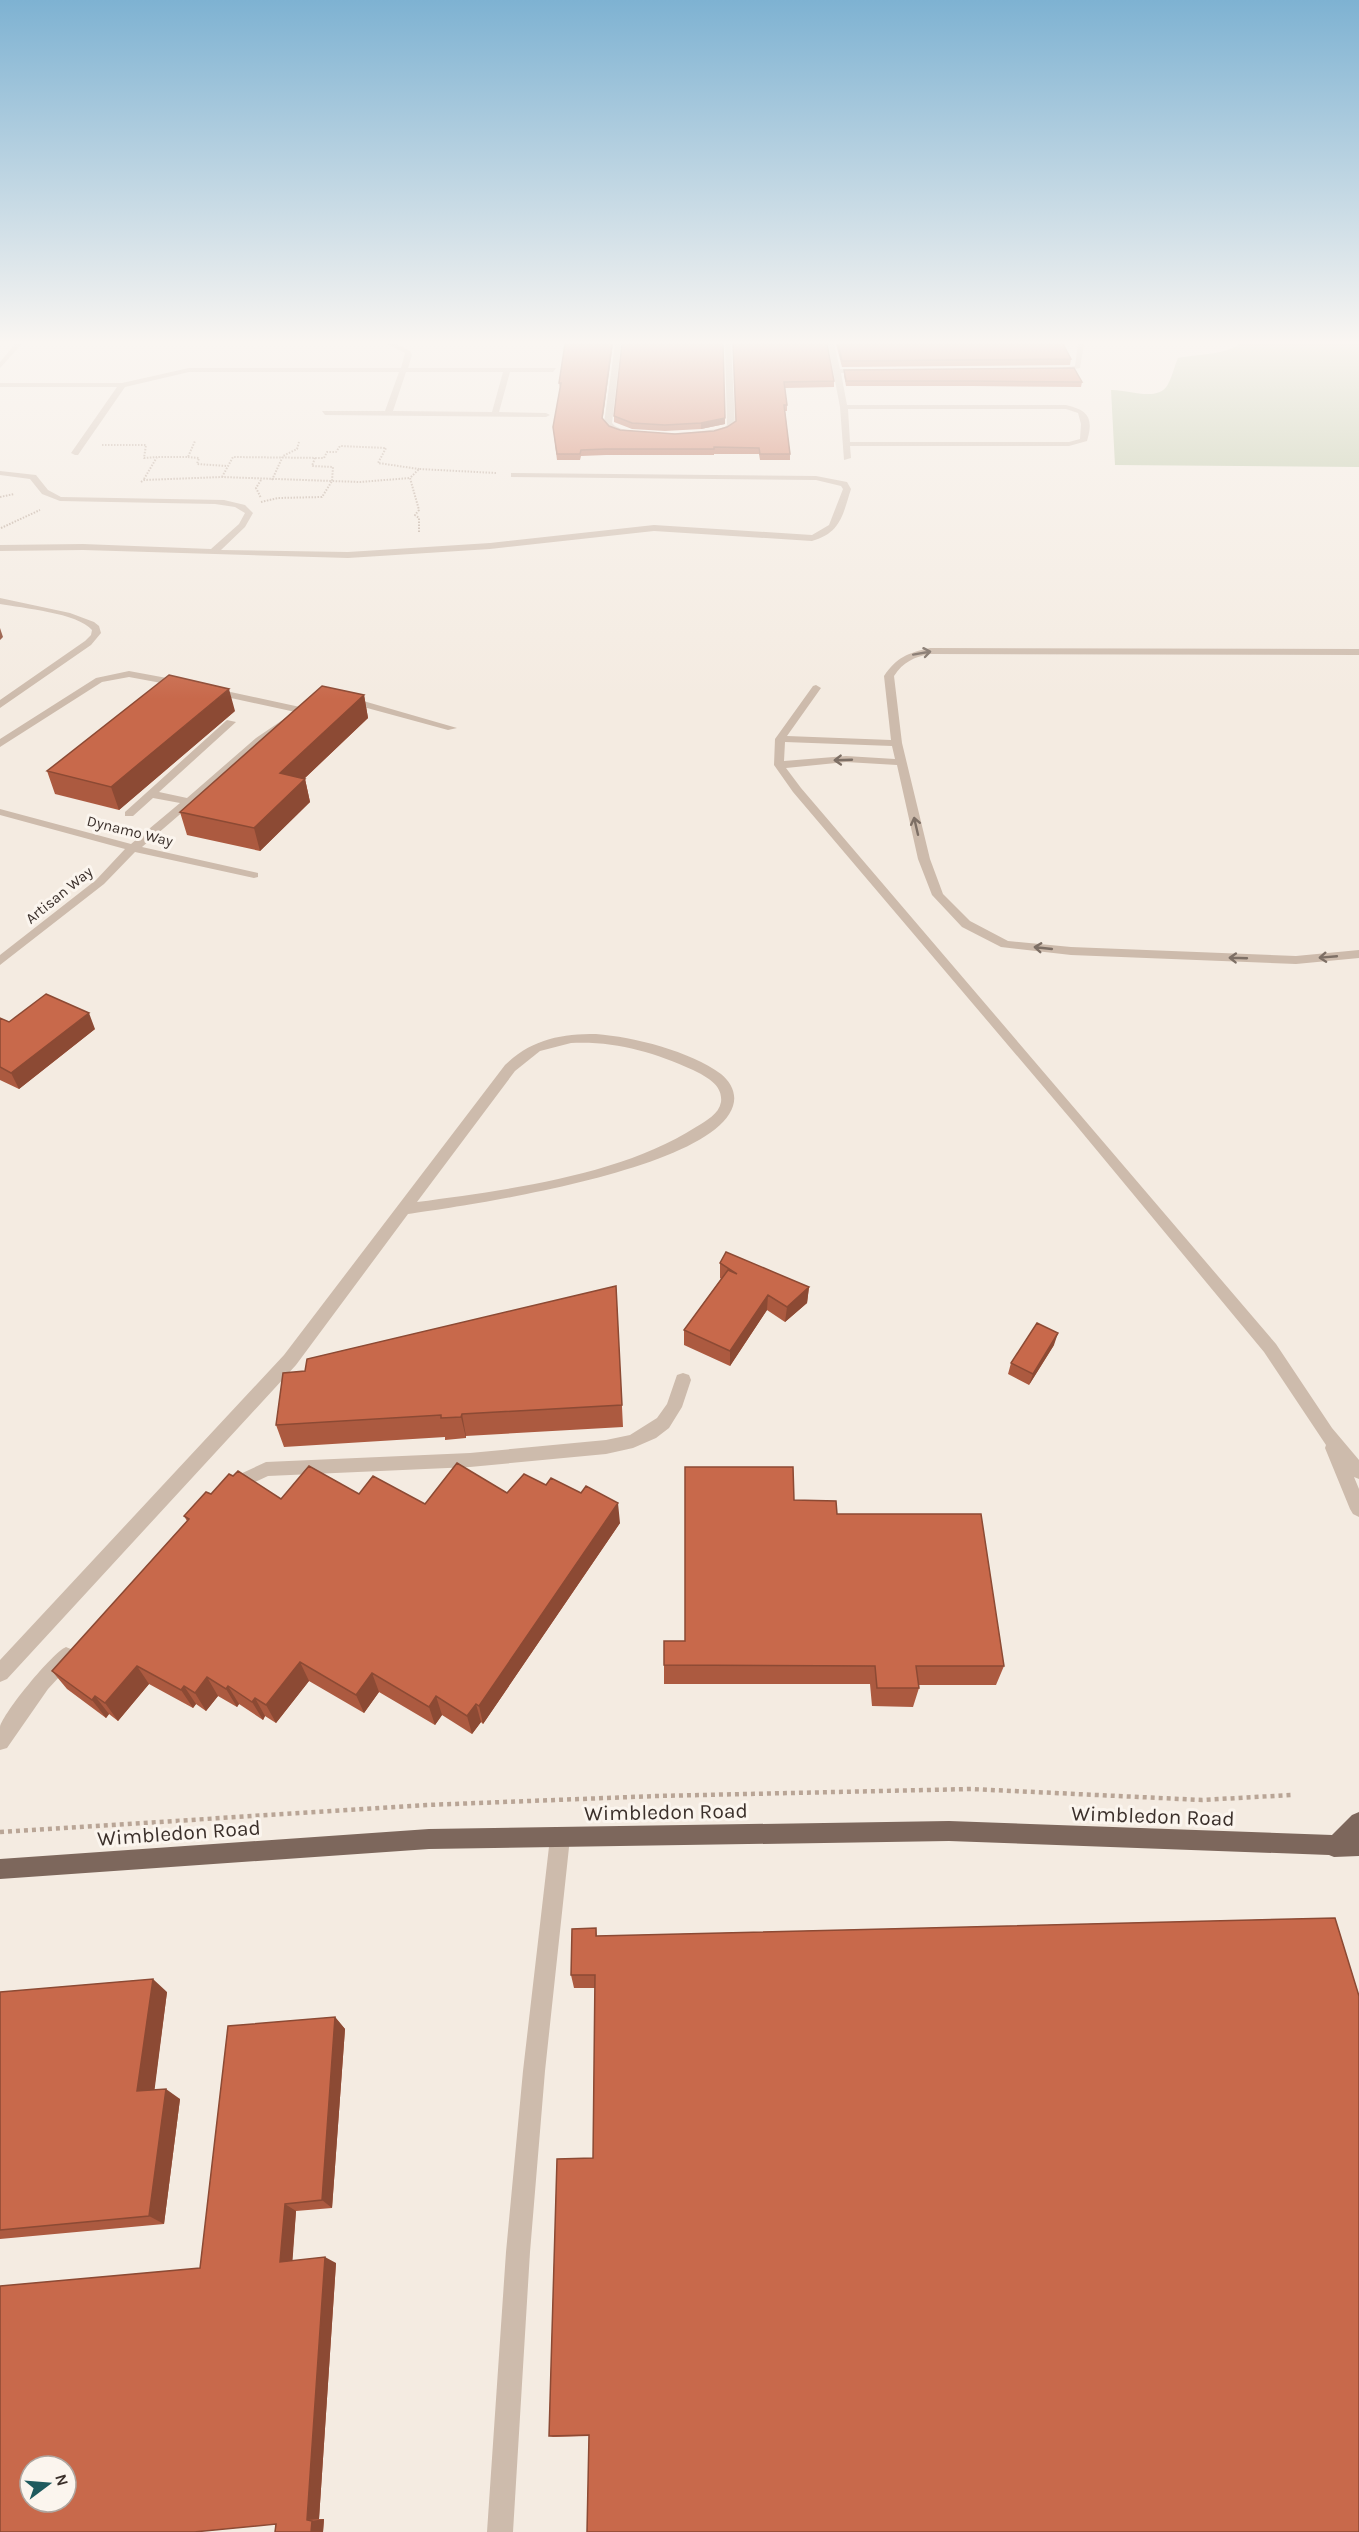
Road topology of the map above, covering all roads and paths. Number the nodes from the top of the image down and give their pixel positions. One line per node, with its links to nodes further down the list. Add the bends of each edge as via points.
1 (155, 462): 11 (path, via 144,480)
2 (197, 462): 7 (path)
3 (230, 462): 7 (path)
4 (280, 462): 14 (path)
5 (313, 462): 15 (path, via 312,466 333,467)
6 (378, 462): 8 (path)
7 (227, 466): 11 (path)
8 (419, 469): 10 (path); 12 (path)
9 (0, 473): 16 (street, via 33,477 51,496)
10 (514, 475): 21 (street, via 816,478 840,481 847,489 836,522 828,534 819,537 654,528)
11 (222, 477): 13 (path)
12 (410, 478): 15 (path, via 360,483); 21 (path, via 419,510 415,515 420,526)
13 (261, 480): 14 (path); 17 (path, via 256,488)
14 (272, 480): 15 (path)
15 (332, 481): 17 (path, via 322,497)
16 (69, 500): 18 (street, via 197,501); 19 (path)
17 (263, 502): 18 (path)
18 (244, 507): 22 (street, via 249,513 247,519)
19 (0, 528)
20 (0, 548): 22 (street)
21 (416, 550): 22 (street, via 313,556)
22 (213, 552)
23 (0, 601): 30 (street, via 71,616 89,622 97,631 88,643)
24 (1359, 652): 35 (street, one-way to 24, via 889,676 897,664 911,655 930,651)
25 (190, 686): 36 (street, via 136,675 99,680)
26 (201, 688): 31 (street)
27 (816, 688): 34 (street)
28 (340, 698): 33 (street)
29 (310, 703): 31 (street, Artisan Way)
30 (0, 705)
31 (300, 710): 40 (street, Artisan Way)
32 (231, 722): 39 (street)
33 (452, 728)
34 (780, 739): 35 (street); 38 (street)
35 (897, 743): 37 (street)
36 (0, 744)
37 (901, 762): 38 (street, one-way to 38, via 846,759); 45 (street, one-way to 37, via 1296,960 1071,951 1005,944 966,924 938,895 924,860)
38 (779, 765): 49 (street, via 1270,1348)
39 (152, 794): 40 (street); 42 (street)
40 (189, 802): 43 (street, Artisan Way)
41 (0, 812): 43 (street, Dynamo Way)
42 (129, 814)
43 (133, 848): 44 (street, Dynamo Way); 46 (street, Artisan Way, via 100,882)
44 (254, 875)
45 (1359, 954)
46 (0, 961)
47 (404, 1209): 47 (street, via 510,1068 529,1049 559,1041 589,1040 648,1046 707,1071 727,1091 725,1111 714,1122 679,1146 633,1163 495,1197); 54 (street, via 290,1360)
48 (683, 1380): 51 (street, via 675,1407 663,1423 633,1441 470,1460 266,1469)
49 (1326, 1433): 50 (street); 52 (street)
50 (1359, 1472)
51 (221, 1493)
52 (1359, 1509)
53 (82, 1640): 55 (street, via 41,1683)
54 (0, 1673)
55 (0, 1741)
56 (1291, 1796): 58 (path, via 1202,1800 971,1789 657,1796 427,1805)
57 (1359, 1822): 61 (main road)
58 (0, 1832)
59 (560, 1838): 61 (main road, Wimbledon Road, via 949,1831); 62 (main road, Wimbledon Road, via 429,1839); 63 (street, via 519,2241)
60 (1359, 1846): 61 (main road, Wimbledon Road)
61 (1334, 1847)
62 (0, 1869)
63 (500, 2532)

